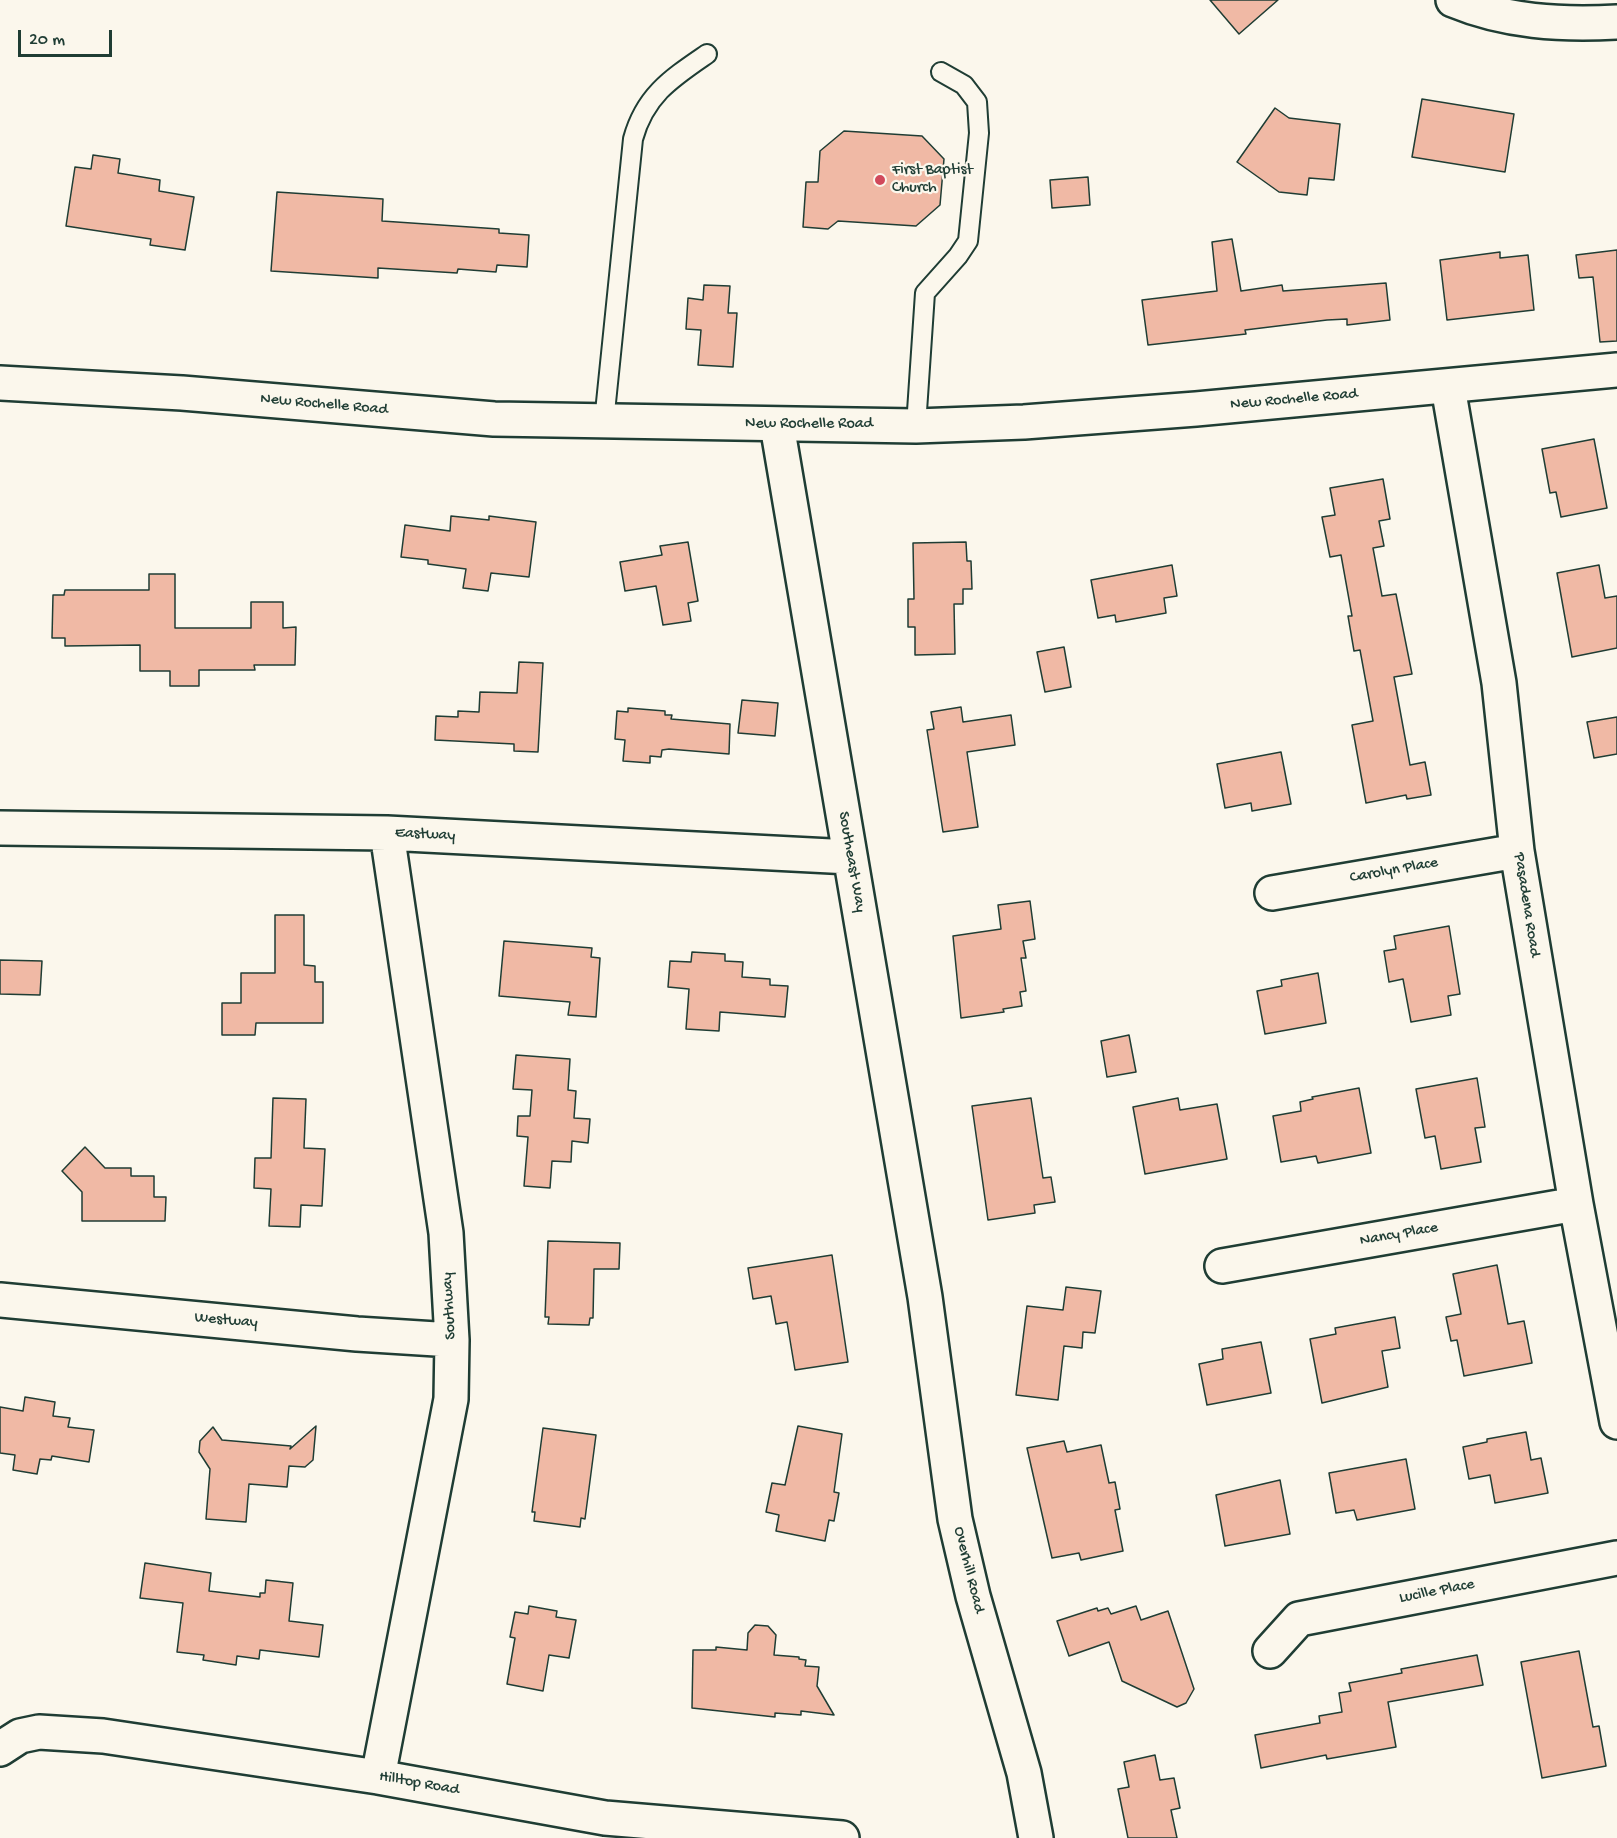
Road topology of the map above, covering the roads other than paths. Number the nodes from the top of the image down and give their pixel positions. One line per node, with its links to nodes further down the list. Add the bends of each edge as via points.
1 (1453, 0): 2 (street, via 1520,20 1568,24)
2 (1617, 22)
3 (708, 54): 8 (lane, via 657,90 638,120)
4 (941, 72): 10 (lane, via 964,85 977,102 979,133 968,241 925,293)
5 (1617, 370): 7 (street, New Rochelle Road)
6 (0, 383): 8 (street, New Rochelle Road, via 182,393 494,419)
7 (1448, 387): 10 (street, New Rochelle Road, via 1024,422); 13 (street, Pasadena Road, via 1499,683)
8 (604, 422): 9 (street, New Rochelle Road)
9 (777, 426): 10 (street, New Rochelle Road); 14 (street, Southeast Way)
10 (916, 426)
11 (0, 828): 12 (street, Eastway)
12 (387, 833): 14 (street, Eastway); 20 (street, Southway, via 446,1233)
13 (1517, 851): 15 (street, Carolyn Place); 16 (street, Pasadena Road)
14 (850, 857): 18 (street, Southeast Way)
15 (1272, 893)
16 (1576, 1204): 17 (street, Nancy Place); 21 (street, Pasadena Road)
17 (1222, 1266)
18 (925, 1298): 27 (street, Overhill Road, via 955,1519 1024,1773)
19 (0, 1300): 20 (street, Westway)
20 (452, 1340): 25 (street, Southway, via 451,1399)
21 (1617, 1422)
22 (1617, 1558): 23 (street, Lucille Place, via 1299,1619)
23 (1270, 1651)
24 (0, 1749): 25 (street, Hilltop Road, via 20,1736 39,1732 104,1736)
25 (378, 1777): 26 (street, Hilltop Road, via 605,1818)
26 (842, 1838)
27 (1036, 1838)

